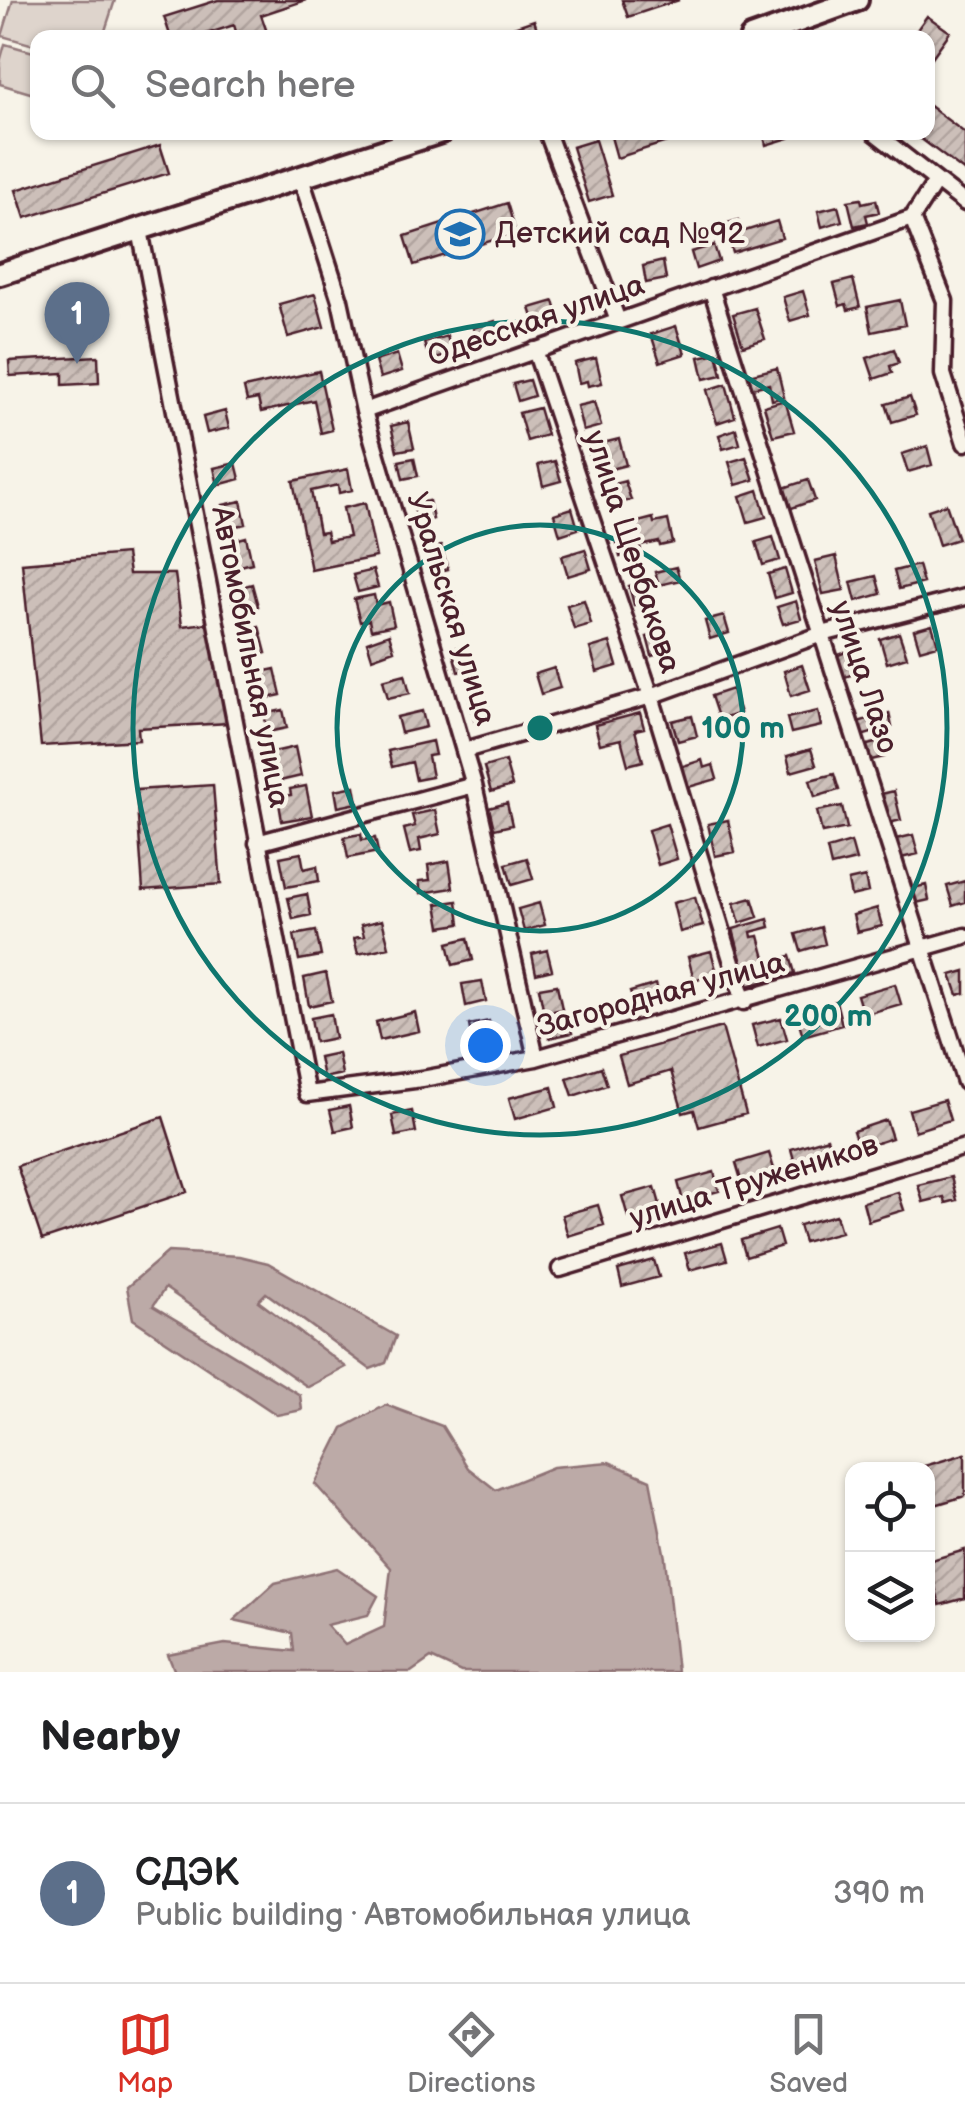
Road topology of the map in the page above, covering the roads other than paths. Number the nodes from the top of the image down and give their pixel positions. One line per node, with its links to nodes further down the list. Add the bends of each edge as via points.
1 (857, 0): 2 (main road)
2 (773, 30)
3 (417, 140): 6 (main road)
4 (551, 140): 13 (street)
5 (884, 140): 7 (street)
6 (301, 178): 10 (main road); 15 (street, Уральская улица, via 340,300)
7 (936, 181): 8 (street); 9 (street)
8 (965, 203)
9 (912, 218): 12 (street, Одесская улица); 16 (street, via 945,300 943,374)
10 (140, 230): 11 (main road); 22 (street, Автомобильная улица)
11 (0, 274)
12 (711, 288): 13 (street, Одесская улица); 18 (street, улица Лазо)
13 (618, 321): 14 (street, Одесская улица)
14 (535, 350): 15 (street, Одесская улица); 19 (street, улица Щербакова)
15 (364, 411): 20 (street, Уральская улица)
16 (965, 443)
17 (965, 597): 18 (street)
18 (822, 634): 19 (street); 24 (street, улица Лазо)
19 (650, 696): 20 (street); 25 (street, улица Щербакова)
20 (465, 750): 21 (street, Уральская улица)
21 (474, 784): 22 (street); 26 (street, Уральская улица)
22 (258, 843): 28 (street, Автомобильная улица)
23 (965, 936): 24 (street, Загородная улица)
24 (922, 950): 25 (street, Загородная улица); 27 (street, улица Лазо)
25 (744, 1002): 26 (street, Загородная улица)
26 (536, 1058): 28 (street, Загородная улица)
27 (965, 1082)
28 (307, 1094)
29 (965, 1147): 30 (street, улица Тружеников)
30 (560, 1269)

